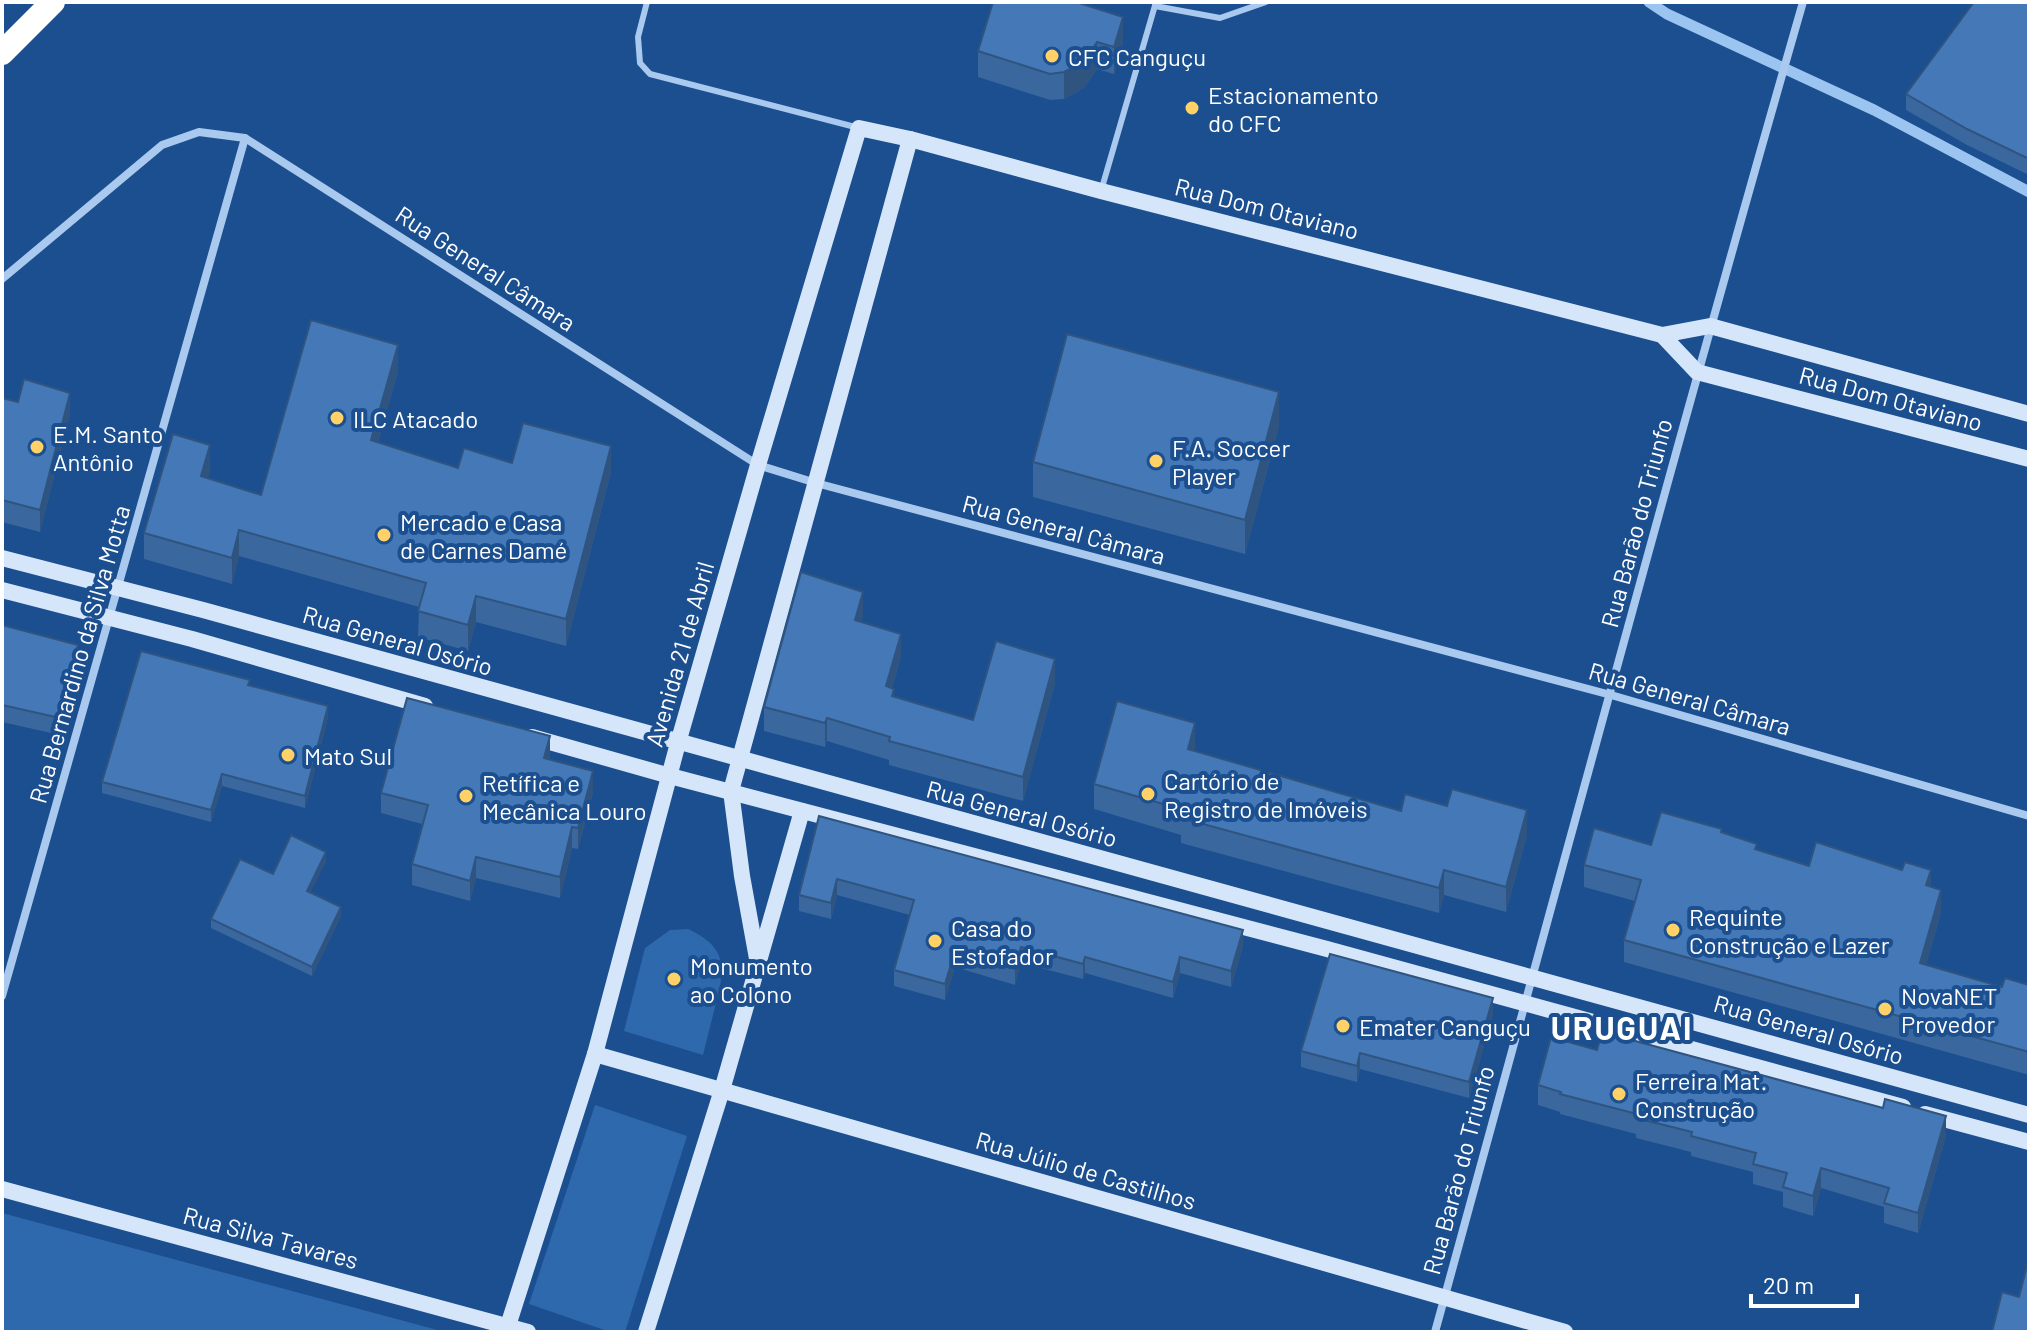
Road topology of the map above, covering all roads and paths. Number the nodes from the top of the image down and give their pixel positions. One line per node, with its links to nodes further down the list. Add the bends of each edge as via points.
1 (53, 2): 6 (highway)
2 (647, 2): 7 (lane, via 638,37 640,63 650,74)
3 (1266, 2): 5 (lane, via 1220,18)
4 (1803, 2): 12 (street, Rua Barão do Triunfo)
5 (1156, 4): 10 (lane)
6 (2, 53)
7 (859, 128): 9 (street, Rua Dom Otaviano); 17 (street, Avenida 21 de Abril)
8 (245, 138): 11 (street, Rua General Câmara, via 199,132 162,145); 17 (street, Rua General Câmara); 21 (street, Rua Bernardino da Silva Motta)
9 (910, 139): 10 (street, Rua Dom Otaviano); 18 (street)
10 (1101, 191): 13 (street, Rua Dom Otaviano)
11 (2, 279)
12 (1710, 326): 13 (street, Rua Dom Otaviano); 14 (street, Rua Barão do Triunfo); 15 (street, Rua Dom Otaviano)
13 (1662, 335): 14 (street)
14 (1697, 372): 16 (street, Rua Dom Otaviano); 23 (street, Rua Barão do Triunfo)
15 (2029, 414)
16 (2029, 459)
17 (758, 465): 18 (street, Rua General Câmara); 26 (street, Avenida 21 de Abril)
18 (816, 483): 23 (street, Rua General Câmara); 27 (street)
19 (2, 558): 21 (street, Rua General Osório)
20 (2, 590): 22 (street)
21 (119, 590): 22 (street, Rua Bernardino da Silva Motta); 26 (street, Rua General Osório)
22 (110, 620): 24 (street); 34 (street, Rua Bernardino da Silva Motta)
23 (1611, 695): 31 (street, Rua General Câmara); 33 (street, Rua Barão do Triunfo)
24 (446, 712)
25 (521, 734): 28 (street, Rua General Osório)
26 (678, 743): 27 (street, Rua General Osório); 28 (street, Avenida 21 de Abril)
27 (740, 760): 29 (street); 33 (street, Rua General Osório)
28 (670, 776): 29 (street, Rua General Osório); 36 (street, Avenida 21 de Abril)
29 (731, 791): 30 (street, Rua General Osório); 32 (street)
30 (802, 811): 32 (street); 35 (street, Rua General Osório)
31 (2029, 816)
32 (758, 964): 37 (street)
33 (1531, 976): 35 (street, Rua Barão do Triunfo); 38 (street, Rua General Osório)
34 (2, 996)
35 (1524, 1003): 39 (street, Rua General Osório); 41 (street, Rua Barão do Triunfo)
36 (595, 1054): 37 (street, Rua Júlio de Castilhos); 42 (street, Avenida 21 de Abril)
37 (722, 1090): 41 (street, Rua Júlio de Castilhos); 44 (street)
38 (2029, 1115)
39 (2029, 1142)
40 (2, 1189): 42 (street, Rua Silva Tavares)
41 (1444, 1297): 45 (street, Rua Barão do Triunfo); 46 (street, Rua Júlio de Castilhos)
42 (507, 1329): 43 (street, Rua Silva Tavares)
43 (528, 1332)
44 (646, 1332)
45 (1435, 1332)
46 (1565, 1332)

